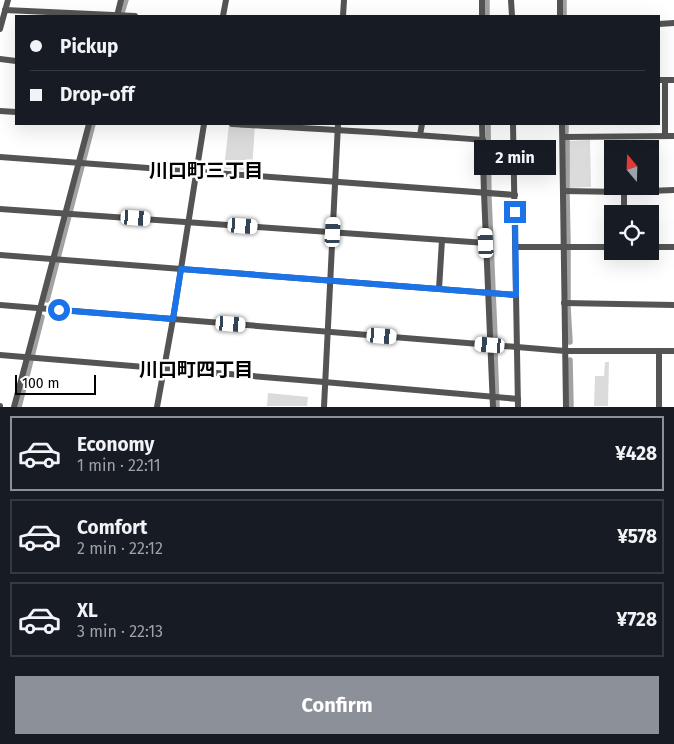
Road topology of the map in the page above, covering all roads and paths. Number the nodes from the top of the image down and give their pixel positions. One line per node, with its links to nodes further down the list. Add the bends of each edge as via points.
1 (8, 0): 8 (street)
2 (121, 0): 10 (street)
3 (226, 0): 11 (street)
4 (344, 0): 12 (street)
5 (482, 0): 13 (street)
6 (511, 0): 14 (street)
7 (560, 0): 15 (street)
8 (5, 10): 9 (street); 18 (street)
9 (98, 15)
10 (117, 15)
11 (223, 15)
12 (343, 15)
13 (482, 15)
14 (512, 15)
15 (560, 15)
16 (660, 24): 17 (street)
17 (674, 24)
18 (0, 29)
19 (0, 60): 20 (street)
20 (15, 60)
21 (662, 80): 22 (street); 34 (street)
22 (674, 80)
23 (0, 111): 24 (street)
24 (15, 112)
25 (89, 125): 39 (street)
26 (204, 125): 40 (street)
27 (267, 125): 32 (street)
28 (422, 125): 33 (street)
29 (482, 125): 37 (street)
30 (513, 125): 47 (street)
31 (562, 125): 36 (street)
32 (338, 127): 33 (street); 41 (street)
33 (420, 135): 37 (street)
34 (665, 136): 35 (street); 36 (street)
35 (674, 136)
36 (563, 137): 42 (street)
37 (483, 140): 46 (street)
38 (0, 157): 39 (street)
39 (78, 163): 40 (street); 49 (street)
40 (196, 172): 41 (street); 50 (street)
41 (335, 182): 46 (street); 51 (street)
42 (563, 190): 44 (street); 54 (street)
43 (674, 190): 45 (street)
44 (604, 191)
45 (659, 191)
46 (484, 193): 47 (street); 53 (street)
47 (515, 195): 58 (street)
48 (0, 209): 49 (street)
49 (65, 213): 50 (street); 60 (street)
50 (189, 222): 51 (street); 61 (street)
51 (333, 232): 52 (street); 62 (street)
52 (442, 240): 53 (street); 63 (street)
53 (486, 243): 64 (street)
54 (563, 247): 55 (street); 58 (street); 66 (street)
55 (604, 247)
56 (659, 247): 57 (street)
57 (674, 247)
58 (515, 248): 65 (street)
59 (0, 255): 60 (street)
60 (54, 259): 61 (street); 69 (street)
61 (181, 269): 62 (street); 70 (street)
62 (331, 280): 63 (street); 71 (street)
63 (439, 289): 64 (street)
64 (488, 292): 65 (street); 72 (street)
65 (516, 295): 73 (street)
66 (564, 304): 68 (street); 74 (street)
67 (0, 305): 69 (street)
68 (674, 305)
69 (40, 308): 70 (street); 78 (street)
70 (173, 319): 71 (street); 79 (street)
71 (328, 332): 72 (street); 80 (street)
72 (490, 345): 73 (street); 81 (street)
73 (517, 347): 74 (street); 82 (street)
74 (566, 351): 75 (street); 88 (street)
75 (659, 351): 76 (street); 89 (street)
76 (674, 351)
77 (0, 355): 78 (street)
78 (28, 357): 79 (street); 83 (street)
79 (163, 369): 80 (street); 84 (street)
80 (324, 382): 81 (street); 85 (street)
81 (492, 397): 82 (street); 86 (street)
82 (518, 399): 87 (street)
83 (14, 406)
84 (157, 406)
85 (324, 406)
86 (492, 406)
87 (518, 406)
88 (566, 406)
89 (659, 406)

